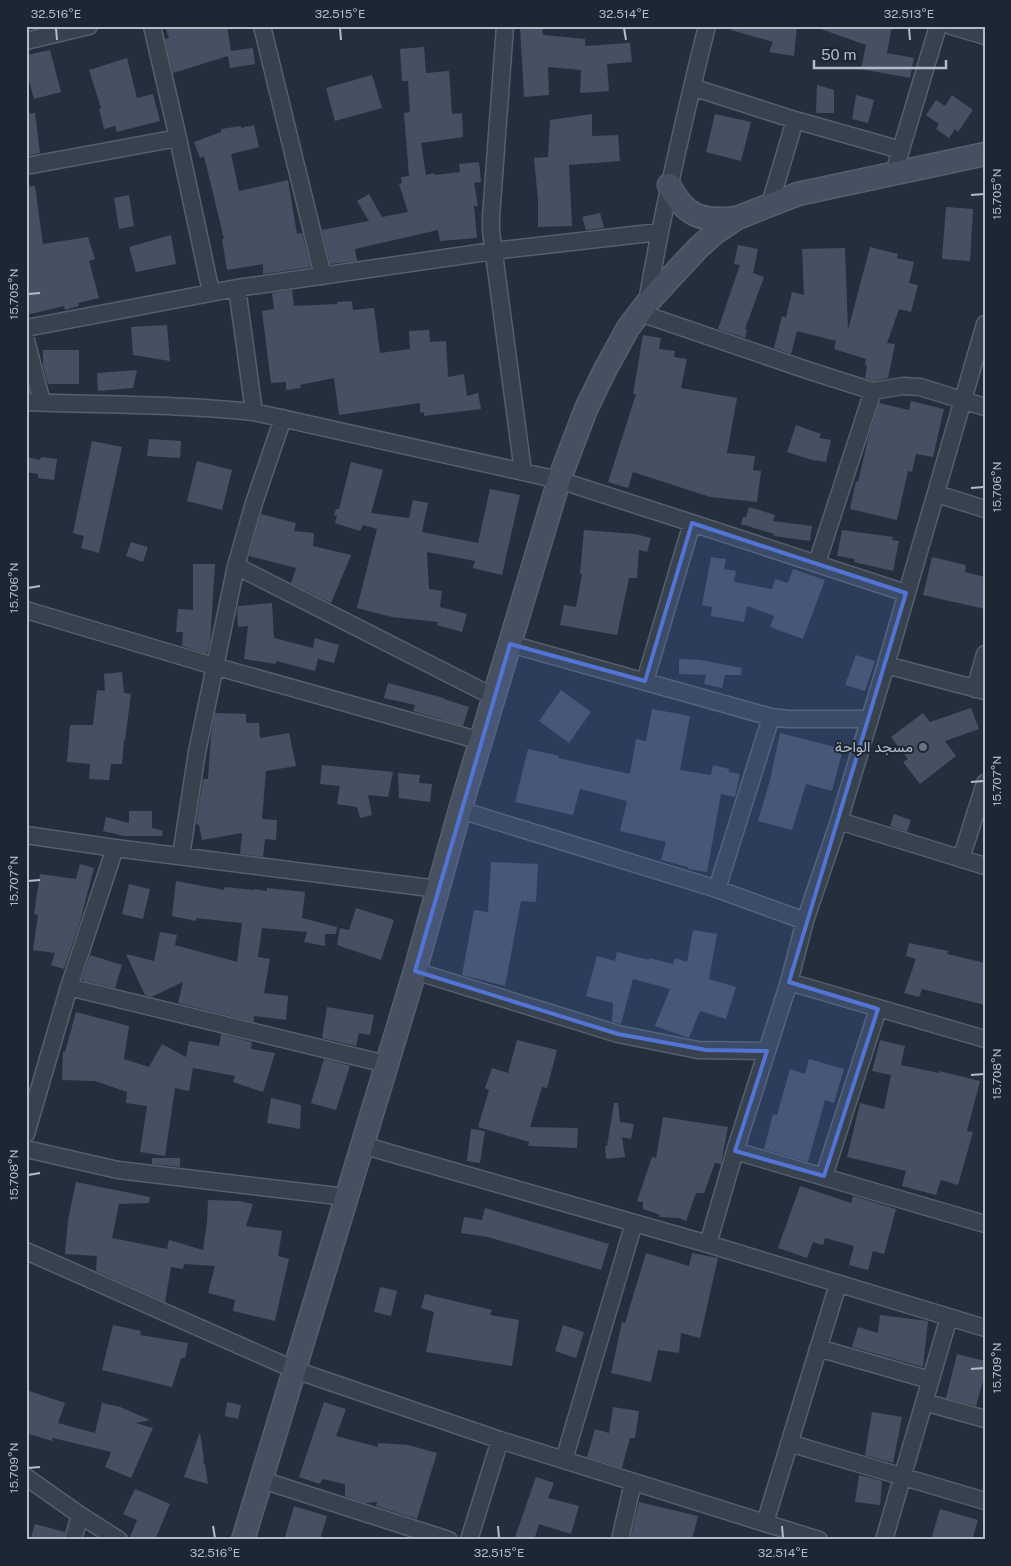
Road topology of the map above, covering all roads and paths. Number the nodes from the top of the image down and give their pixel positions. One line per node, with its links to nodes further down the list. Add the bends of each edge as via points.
1 (89, 26): 8 (street)
2 (152, 26): 13 (street)
3 (262, 26): 23 (street)
4 (505, 26): 22 (street, via 491,217)
5 (707, 26): 11 (street)
6 (938, 26): 14 (street)
7 (951, 26): 9 (street)
8 (42, 32): 10 (street)
9 (985, 36)
10 (26, 41)
11 (692, 87): 12 (street); 18 (street)
12 (795, 120): 14 (street); 19 (street)
13 (178, 138): 16 (street); 25 (street)
14 (901, 150): 17 (street)
15 (985, 154): 17 (street)
16 (26, 166)
17 (894, 172): 19 (street, via 806,192)
18 (669, 185): 20 (street, via 677,201 692,213 719,220); 21 (street)
19 (770, 204): 20 (street)
20 (737, 218): 26 (street, via 698,248)
21 (659, 232): 22 (street); 26 (street)
22 (493, 251): 23 (street); 36 (street)
23 (322, 276): 24 (street)
24 (237, 288): 25 (street); 34 (street)
25 (211, 292): 28 (street)
26 (644, 308): 30 (street, via 810,371); 37 (street, via 628,328 597,385)
27 (985, 324): 31 (street)
28 (26, 328)
29 (26, 340): 32 (street)
30 (873, 391): 31 (street, via 920,387); 41 (street)
31 (963, 401): 33 (street); 38 (street)
32 (34, 402): 34 (street)
33 (985, 407)
34 (254, 412): 35 (street)
35 (283, 418): 36 (street); 42 (street)
36 (523, 472): 37 (street)
37 (559, 480): 40 (street); 45 (street)
38 (937, 494): 39 (street); 43 (street)
39 (985, 508)
40 (692, 523): 41 (street); 49 (street)
41 (817, 563): 43 (street)
42 (236, 566): 48 (street); 51 (street)
43 (906, 593): 47 (street)
44 (26, 610): 48 (street)
45 (510, 644): 49 (street); 51 (street)
46 (985, 654): 50 (street)
47 (886, 665): 50 (street); 53 (street)
48 (214, 666): 54 (street); 60 (street, via 196,752)
49 (644, 681): 52 (street)
50 (980, 690)
51 (494, 696): 54 (street)
52 (771, 717): 53 (street); 64 (street)
53 (869, 719): 57 (street)
54 (480, 740): 56 (street)
55 (985, 783): 61 (street)
56 (460, 810): 63 (street); 64 (street)
57 (839, 821): 61 (street); 65 (street)
58 (26, 835): 59 (street)
59 (115, 848): 60 (street); 68 (street)
60 (181, 856): 63 (street)
61 (961, 859): 62 (street)
62 (985, 866)
63 (438, 889): 66 (street)
64 (717, 889): 65 (street)
65 (805, 922): 67 (street)
66 (415, 971): 71 (street, via 618,1034 698,1050); 72 (street)
67 (789, 982): 69 (street); 71 (street)
68 (69, 988): 72 (street); 73 (street)
69 (878, 1009): 70 (street); 77 (street)
70 (985, 1039)
71 (767, 1050): 76 (street)
72 (386, 1064): 74 (street)
73 (26, 1134)
74 (362, 1145): 78 (street); 79 (street)
75 (26, 1149): 78 (street, via 118,1170)
76 (735, 1151): 77 (street); 81 (street)
77 (824, 1176): 80 (street)
78 (346, 1197): 87 (street)
79 (634, 1223): 81 (street); 93 (street)
80 (985, 1224)
81 (708, 1244): 83 (street)
82 (26, 1250): 87 (street)
83 (838, 1284): 84 (street); 86 (street)
84 (949, 1317): 85 (street); 88 (street)
85 (985, 1328)
86 (818, 1348): 88 (street); 92 (street)
87 (295, 1370): 91 (street); 96 (street)
88 (930, 1380): 89 (street)
89 (924, 1402): 90 (street); 94 (street)
90 (985, 1419)
91 (500, 1440): 93 (street); 105 (street)
92 (789, 1443): 94 (street); 100 (street)
93 (564, 1460): 97 (street)
94 (902, 1477): 98 (street); 108 (street)
95 (26, 1478): 99 (street)
96 (262, 1480): 103 (street); 104 (street)
97 (633, 1482): 100 (street); 106 (street)
98 (985, 1501)
99 (80, 1516): 101 (street); 102 (street)
100 (765, 1523): 107 (street)
101 (73, 1540)
102 (118, 1540)
103 (244, 1540)
104 (449, 1540)
105 (469, 1540)
106 (620, 1540)
107 (819, 1540)
108 (884, 1540)

